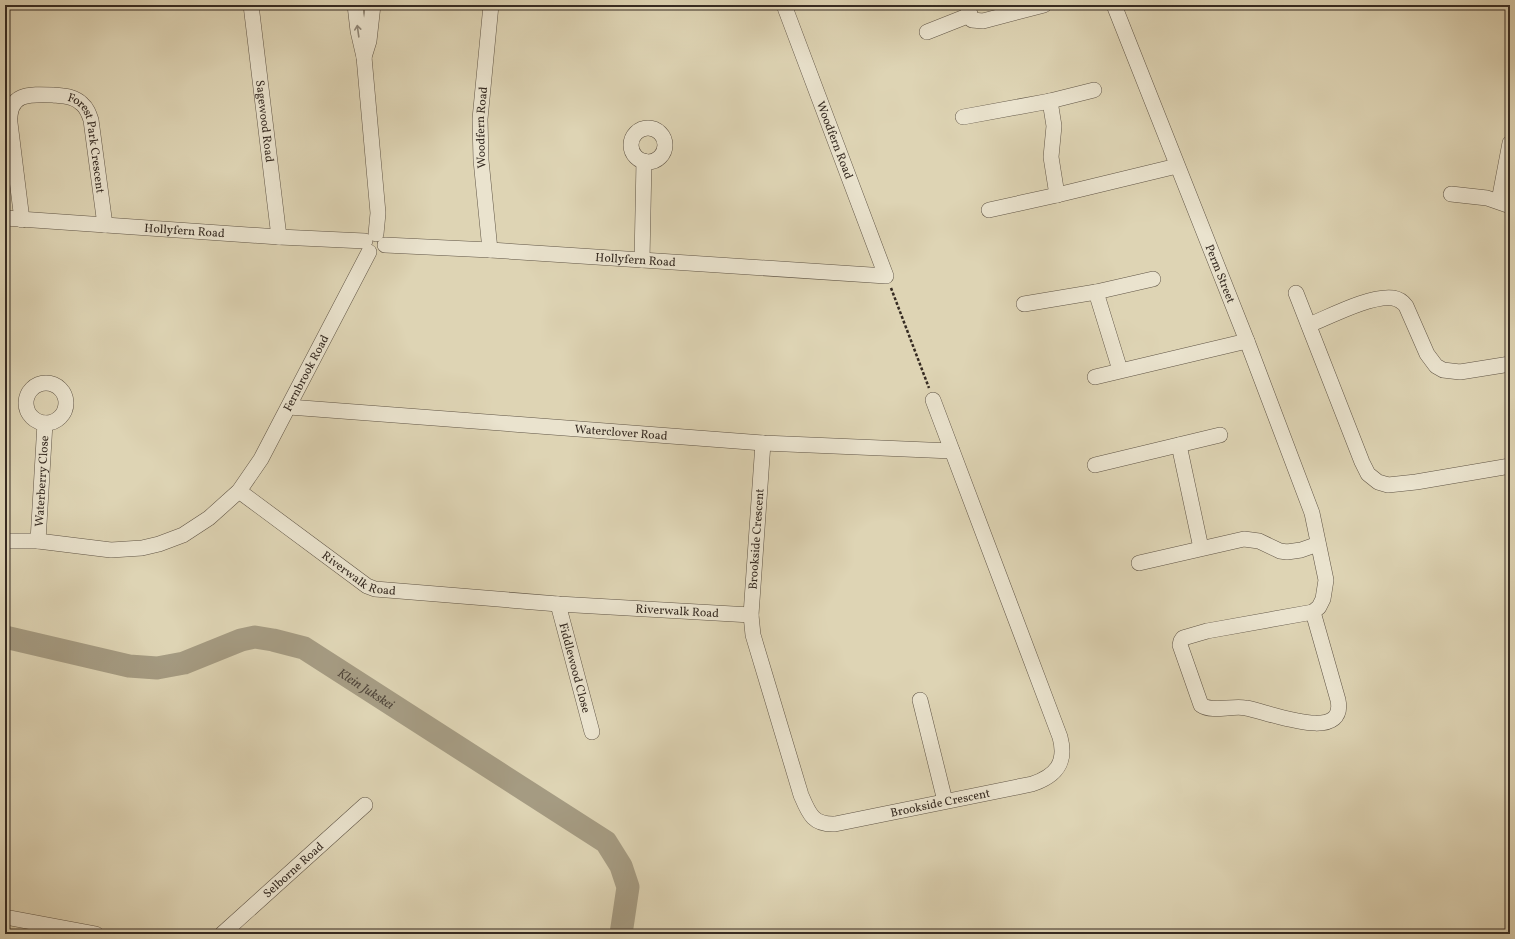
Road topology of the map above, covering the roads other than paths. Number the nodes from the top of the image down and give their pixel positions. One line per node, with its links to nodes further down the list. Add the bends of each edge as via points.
1 (251, 5): 24 (street, Sagewood Road)
2 (356, 5): 10 (street, one-way to 2)
3 (373, 5): 10 (street, via 369,41)
4 (491, 5): 26 (street, Woodfern Road, via 480,119 481,160)
5 (784, 5): 28 (street, Woodfern Road)
6 (1044, 5): 8 (street, via 983,21 974,21)
7 (1114, 5): 16 (street, Perm Street)
8 (968, 10): 9 (street)
9 (928, 32)
10 (364, 58): 25 (street, via 378,213)
11 (1094, 90): 12 (street)
12 (1050, 101): 13 (street); 18 (street, via 1054,126 1051,157)
13 (963, 117)
14 (1510, 143): 19 (street)
15 (644, 162): 27 (street)
16 (1177, 166): 18 (street); 34 (street, Perm Street)
17 (1451, 194): 19 (street, via 1476,196)
18 (1057, 195): 20 (street)
19 (1504, 203)
20 (989, 210)
21 (5, 218): 22 (street, Hollyfern Road)
22 (22, 220): 23 (street, Hollyfern Road); 23 (street, Forest Park Crescent, via 9,114 18,99 35,94 66,96 78,100 88,112)
23 (105, 225): 24 (street, Hollyfern Road)
24 (279, 237): 25 (street, Hollyfern Road)
25 (374, 243): 26 (street, Hollyfern Road); 39 (street, Fernbrook Road)
26 (490, 250): 27 (street, Hollyfern Road)
27 (642, 260): 28 (street, Hollyfern Road)
28 (886, 276)
29 (1153, 279): 30 (street)
30 (1096, 292): 32 (street); 36 (street)
31 (1296, 293): 33 (street)
32 (1024, 304)
33 (1309, 325): 35 (street, via 1363,303 1395,298 1406,306 1426,354 1436,366 1443,370 1460,372); 46 (street, via 1362,462 1368,474 1378,482 1388,485 1416,482)
34 (1247, 341): 36 (street); 50 (street, Perm Street, via 1304,489 1312,512)
35 (1510, 364)
36 (1120, 370): 37 (street)
37 (1095, 377)
38 (933, 400): 44 (street, Brookside Crescent)
39 (289, 408): 42 (street, Waterclover Road); 47 (street, Fernbrook Road, via 261,459)
40 (46, 423): 49 (street, Waterberry Close)
41 (1220, 435): 43 (street)
42 (763, 443): 44 (street, Waterclover Road); 55 (street, Brookside Crescent)
43 (1179, 445): 45 (street); 51 (street)
44 (952, 451): 58 (street, Brookside Crescent, via 1054,717 1063,749 1056,770 1041,781)
45 (1095, 465)
46 (1510, 466)
47 (239, 491): 49 (street, via 199,525 159,544 111,550); 53 (street, Riverwalk Road, via 375,590)
48 (5, 541): 49 (street)
49 (38, 541)
50 (1318, 544): 51 (street, via 1287,552 1259,541 1244,539); 54 (street, Perm Street, via 1326,580 1319,607)
51 (1201, 548): 52 (street)
52 (1140, 564)
53 (558, 604): 55 (street, Riverwalk Road); 57 (street, Fiddlewood Close)
54 (1313, 612): 54 (street, via 1338,700 1339,712 1335,719 1327,722 1301,722 1250,708 1208,708 1201,705 1180,645 1183,638 1207,631)
55 (751, 615): 58 (street, Brookside Crescent, via 760,663 807,810 812,818 823,824 835,824)
56 (920, 700): 58 (street)
57 (592, 732)
58 (946, 801)
59 (365, 805): 62 (street, Selborne Road)
60 (5, 917): 61 (street)
61 (96, 934)
62 (222, 934)

